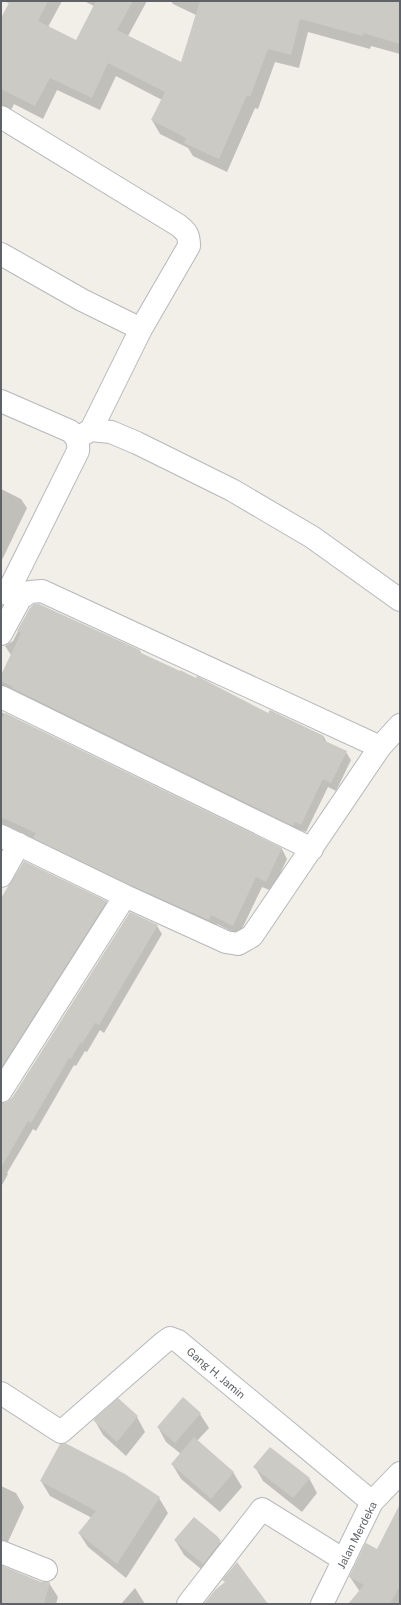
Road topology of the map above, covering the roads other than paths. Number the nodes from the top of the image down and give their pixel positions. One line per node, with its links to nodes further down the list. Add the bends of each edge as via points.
1 (1, 118): 3 (street, via 178,225 189,237 189,246)
2 (1, 254): 3 (street, via 82,300)
3 (141, 329): 5 (street)
4 (1, 401): 5 (street, via 70,431)
5 (84, 434): 6 (street); 7 (street, via 111,432 232,490 312,537)
6 (9, 595): 8 (street); 11 (street, via 42,591)
7 (400, 600)
8 (1, 634)
9 (1, 696): 13 (street)
10 (400, 725): 11 (street)
11 (380, 747): 13 (street)
12 (10, 840): 14 (street); 15 (street)
13 (312, 849): 15 (street, via 252,936 238,944 226,942)
14 (1, 876)
15 (125, 896): 16 (street)
16 (1, 1091)
17 (1, 1393): 19 (street, Gang H. Jamin, via 61,1432 170,1338)
18 (400, 1473): 19 (street, Jalan Merdeka)
19 (372, 1502): 21 (street, Jalan Merdeka)
20 (1, 1552): 22 (street)
21 (344, 1560): 23 (street, via 262,1509); 24 (street, Jalan Merdeka)
22 (46, 1570)
23 (188, 1604)
24 (322, 1604)

